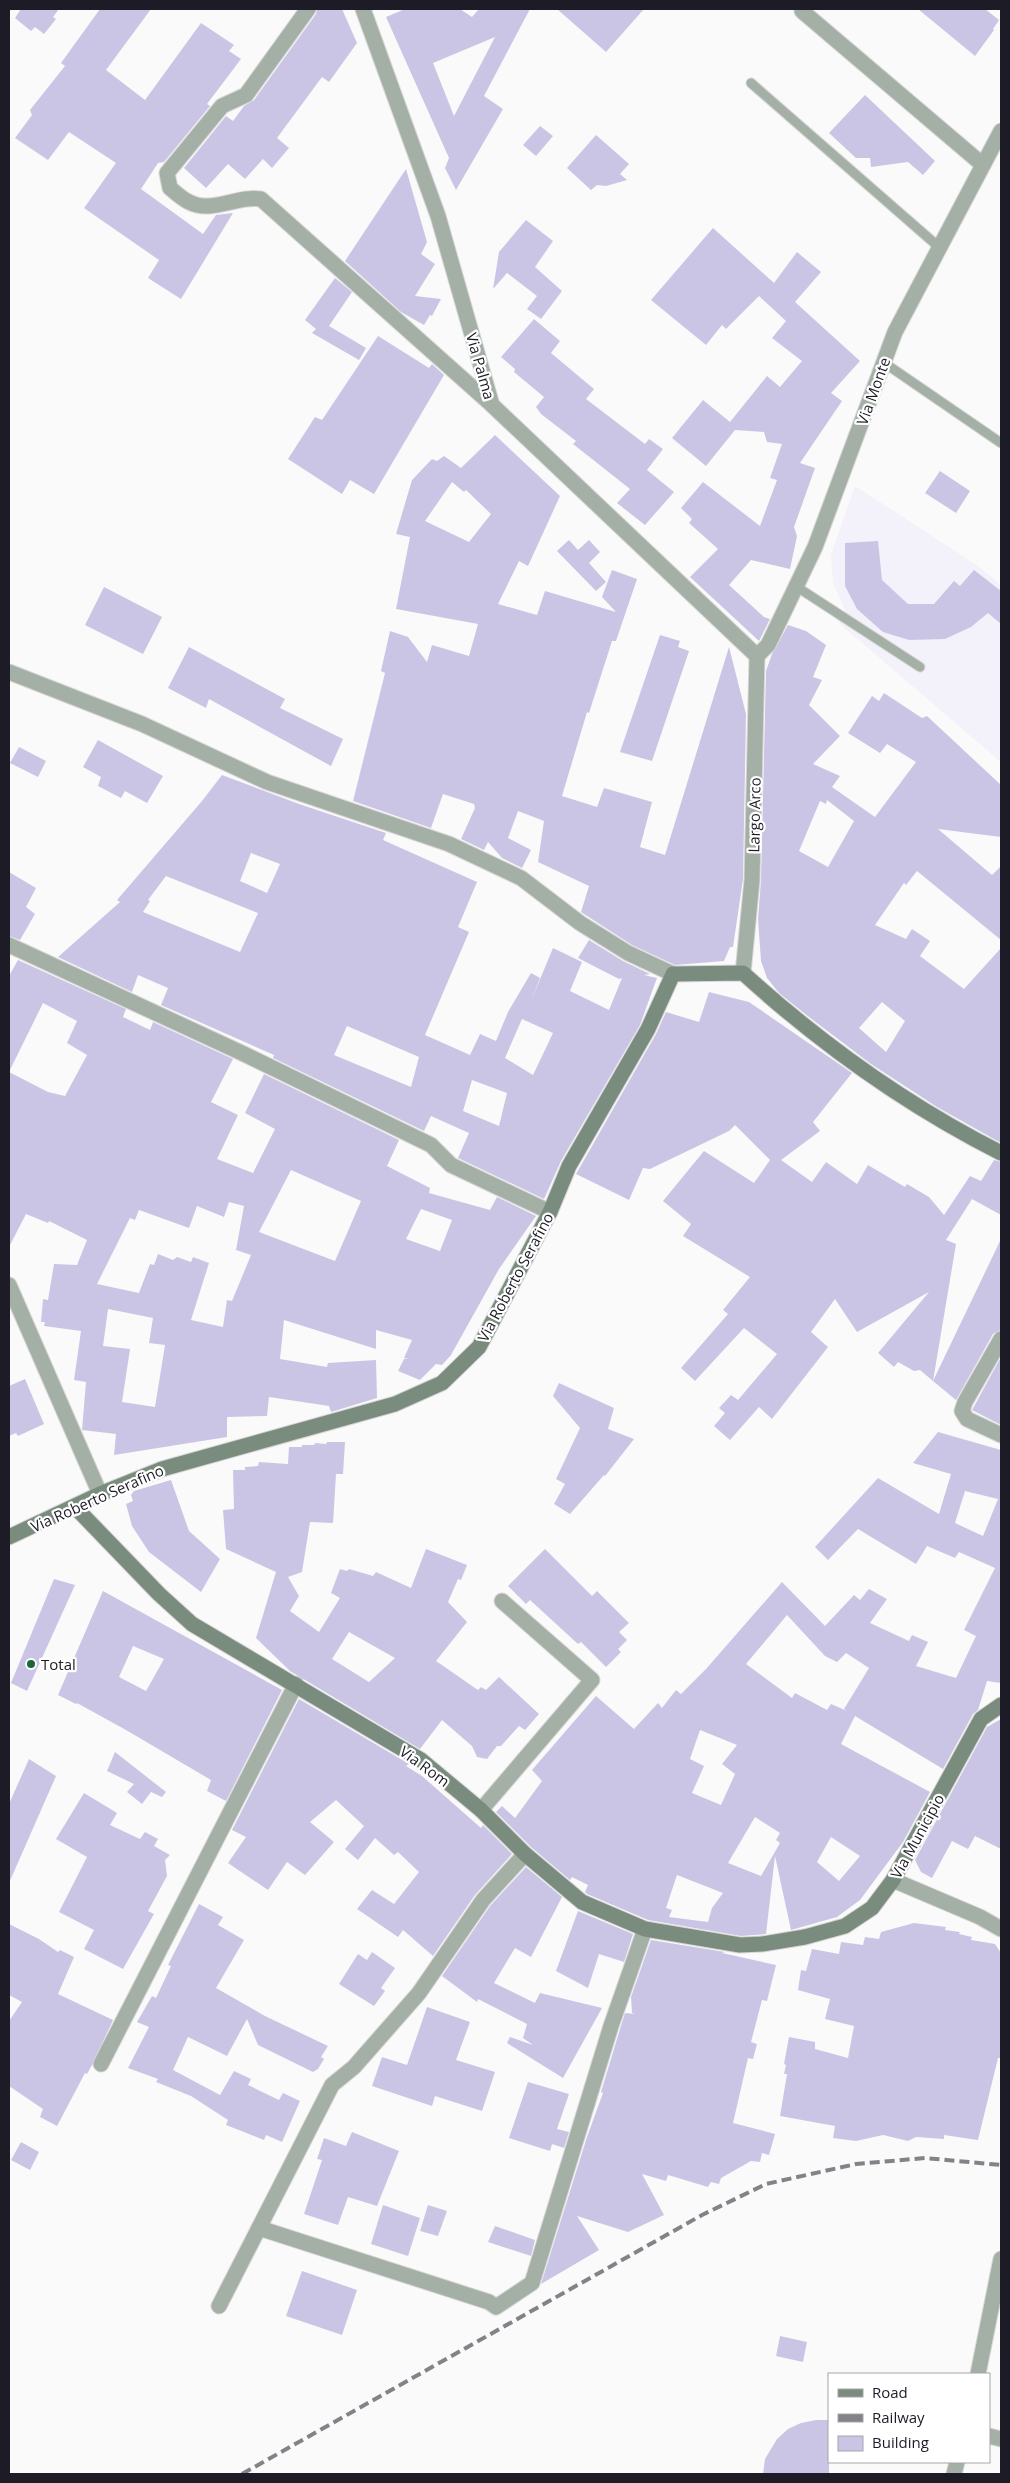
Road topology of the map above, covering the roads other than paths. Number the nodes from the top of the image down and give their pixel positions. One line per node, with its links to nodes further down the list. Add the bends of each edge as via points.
1 (308, 9): 9 (street, via 246,95 222,106 167,173 170,188 190,203 205,207 248,197 261,199)
2 (363, 9): 9 (street, Via Palma, via 438,216)
3 (802, 11): 6 (street)
4 (751, 83): 7 (lane)
5 (1001, 131): 6 (street, Via Monte)
6 (983, 165): 7 (street, Via Monte)
7 (940, 248): 8 (street, Via Monte, via 895,332)
8 (883, 362): 10 (lane); 11 (street, Via Monte, via 815,547)
9 (492, 405): 12 (street, Via Palma)
10 (1001, 443)
11 (797, 587): 12 (street, Via Monte, via 768,645); 13 (lane)
12 (757, 656): 16 (street, Largo Arco, via 752,880)
13 (920, 667)
14 (9, 672): 17 (street, via 142,724 267,782 457,847 521,878 580,923 628,953)
15 (9, 945): 19 (street, via 431,1145 451,1166)
16 (743, 973): 17 (main road); 18 (main road, via 819,1037 921,1109)
17 (673, 974): 19 (main road, Via Roberto Serafino, via 648,1029 569,1166)
18 (1001, 1153)
19 (550, 1212): 23 (main road, Via Roberto Serafino, via 479,1347 442,1383 395,1404 162,1469)
20 (9, 1285): 23 (street)
21 (1001, 1339): 22 (street, via 962,1411 967,1419)
22 (1001, 1435)
23 (100, 1494): 24 (main road, Via Roberto Serafino)
24 (75, 1507): 25 (main road, Via Roberto Serafino); 27 (main road, Via Rom, via 192,1624)
25 (9, 1537)
26 (502, 1601): 29 (street, via 592,1680)
27 (296, 1684): 29 (main road, Via Rom, via 421,1760); 35 (street)
28 (1001, 1705): 31 (main road, Via Municipio, via 981,1720)
29 (481, 1810): 30 (main road, Via Rom)
30 (525, 1854): 32 (main road, Via Rom, via 582,1902); 36 (street, via 483,1900 419,1993 354,2067 332,2085)
31 (893, 1880): 33 (street); 34 (main road, Via Municipio, via 872,1908 846,1926)
32 (644, 1929): 34 (main road, Via Rom, via 740,1945); 36 (street, via 532,2283 496,2307 489,2302)
33 (1001, 1929)
34 (805, 1937)
35 (101, 2064)
36 (259, 2228): 39 (street)
37 (1001, 2259): 38 (street)
38 (999, 2286): 40 (street)
39 (219, 2306)
40 (978, 2373)

